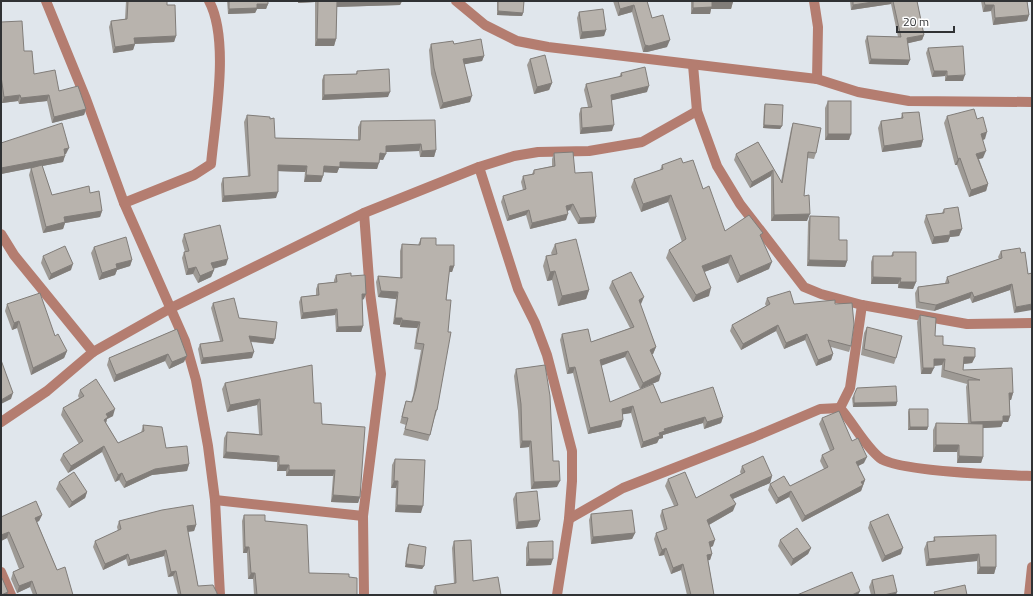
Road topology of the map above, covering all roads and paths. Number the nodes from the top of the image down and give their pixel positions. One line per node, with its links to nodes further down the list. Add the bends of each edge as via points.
1 (46, 1): 10 (street, via 86,99)
2 (209, 1): 10 (street, via 217,20 221,54 211,164 194,175)
3 (456, 1): 5 (street, via 485,26 517,41)
4 (814, 1): 6 (street, via 818,27)
5 (693, 65): 6 (street); 8 (street)
6 (817, 79): 7 (street, via 858,92 909,101)
7 (1032, 102)
8 (697, 111): 9 (street, via 642,142 589,152 538,152 514,156); 13 (street, via 717,166 740,204 797,280 804,287 821,294)
9 (479, 167): 11 (street); 22 (street, via 518,289 547,355 562,408 572,451)
10 (124, 203): 14 (street)
11 (364, 214): 14 (street); 21 (street, via 370,293 381,374)
12 (1, 234): 16 (street, via 14,255)
13 (862, 305): 15 (street, via 967,324); 17 (street, via 850,388)
14 (171, 308): 16 (street); 20 (street, via 196,380)
15 (1032, 323)
16 (93, 352): 18 (street, via 47,391)
17 (840, 408): 19 (street, via 853,422 869,448 882,459 908,467); 22 (street, via 820,408 754,437 623,488)
18 (1, 422)
19 (1032, 476)
20 (215, 500): 21 (street); 26 (street)
21 (363, 516): 27 (street)
22 (569, 519): 28 (street)
23 (1032, 567): 29 (street)
24 (1, 572): 25 (street)
25 (11, 595)
26 (220, 595)
27 (364, 595)
28 (556, 595)
29 (1029, 595)

